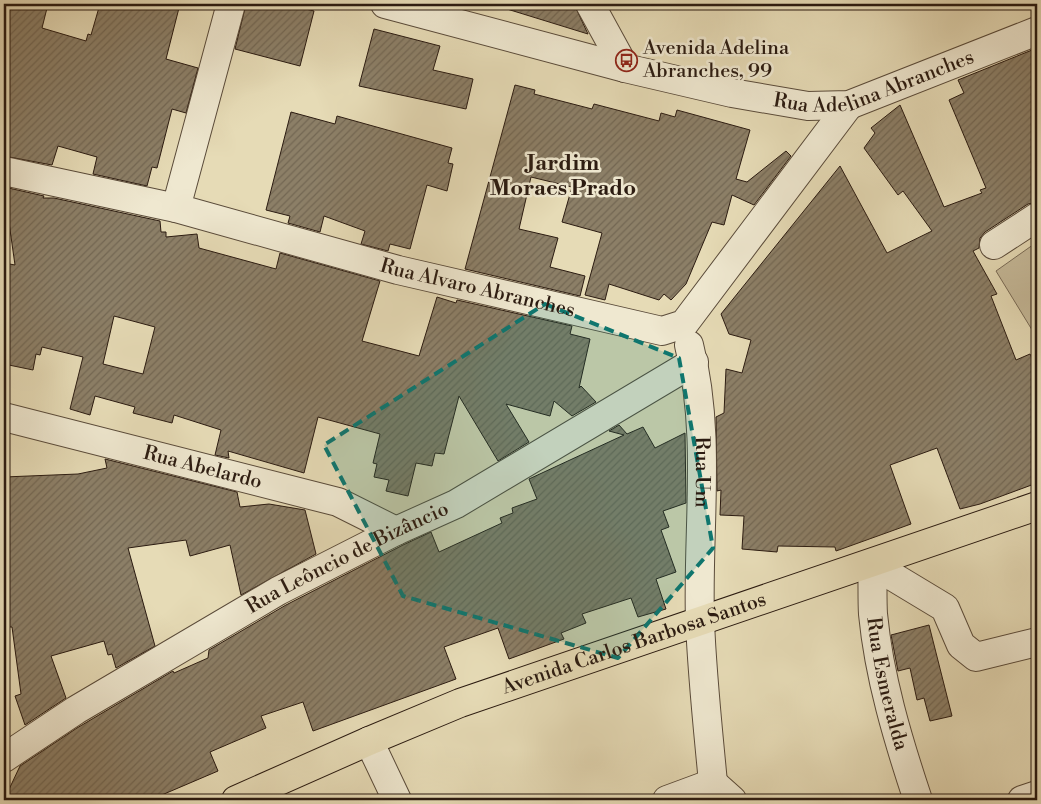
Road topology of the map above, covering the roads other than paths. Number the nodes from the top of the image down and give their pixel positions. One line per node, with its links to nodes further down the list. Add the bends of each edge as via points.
1 (230, 4): 8 (street)
2 (385, 4): 5 (street, Rua Adelina Abranches)
3 (590, 4): 5 (street)
4 (1037, 31): 6 (street, Rua Adelina Abranches)
5 (624, 68): 6 (street, Rua Adelina Abranches, via 732,93 808,106)
6 (849, 104): 11 (street)
7 (4, 171): 8 (street, Rua Alvaro Abranches)
8 (176, 208): 11 (street, Rua Alvaro Abranches, via 398,270 644,328 662,330)
9 (1037, 217): 10 (street)
10 (994, 245)
11 (684, 324): 12 (street, Rua Um)
12 (694, 362): 15 (street, Rua Leôncio de Bizâncio, via 503,478); 17 (street, Rua Um, via 700,396 702,463)
13 (4, 417): 15 (street, Rua Abelardo, via 338,502)
14 (1037, 506): 16 (main road, Avenida Carlos Barbosa Santos)
15 (396, 531): 20 (street, Rua Leôncio de Bizâncio, via 278,591 76,710)
16 (872, 564): 17 (main road, Avenida Carlos Barbosa Santos); 18 (street, via 945,608 961,646 976,657); 26 (street, Rua Esmeralda, via 874,614 887,693)
17 (700, 621): 19 (main road, Avenida Carlos Barbosa Santos, via 460,703); 21 (street, Rua Um)
18 (1037, 642)
19 (369, 741): 23 (main road, Avenida Carlos Barbosa Santos); 24 (street)
20 (4, 758)
21 (718, 794): 25 (street)
22 (1037, 795): 27 (street)
23 (236, 800)
24 (397, 800)
25 (667, 800)
26 (918, 800)
27 (1022, 800)

